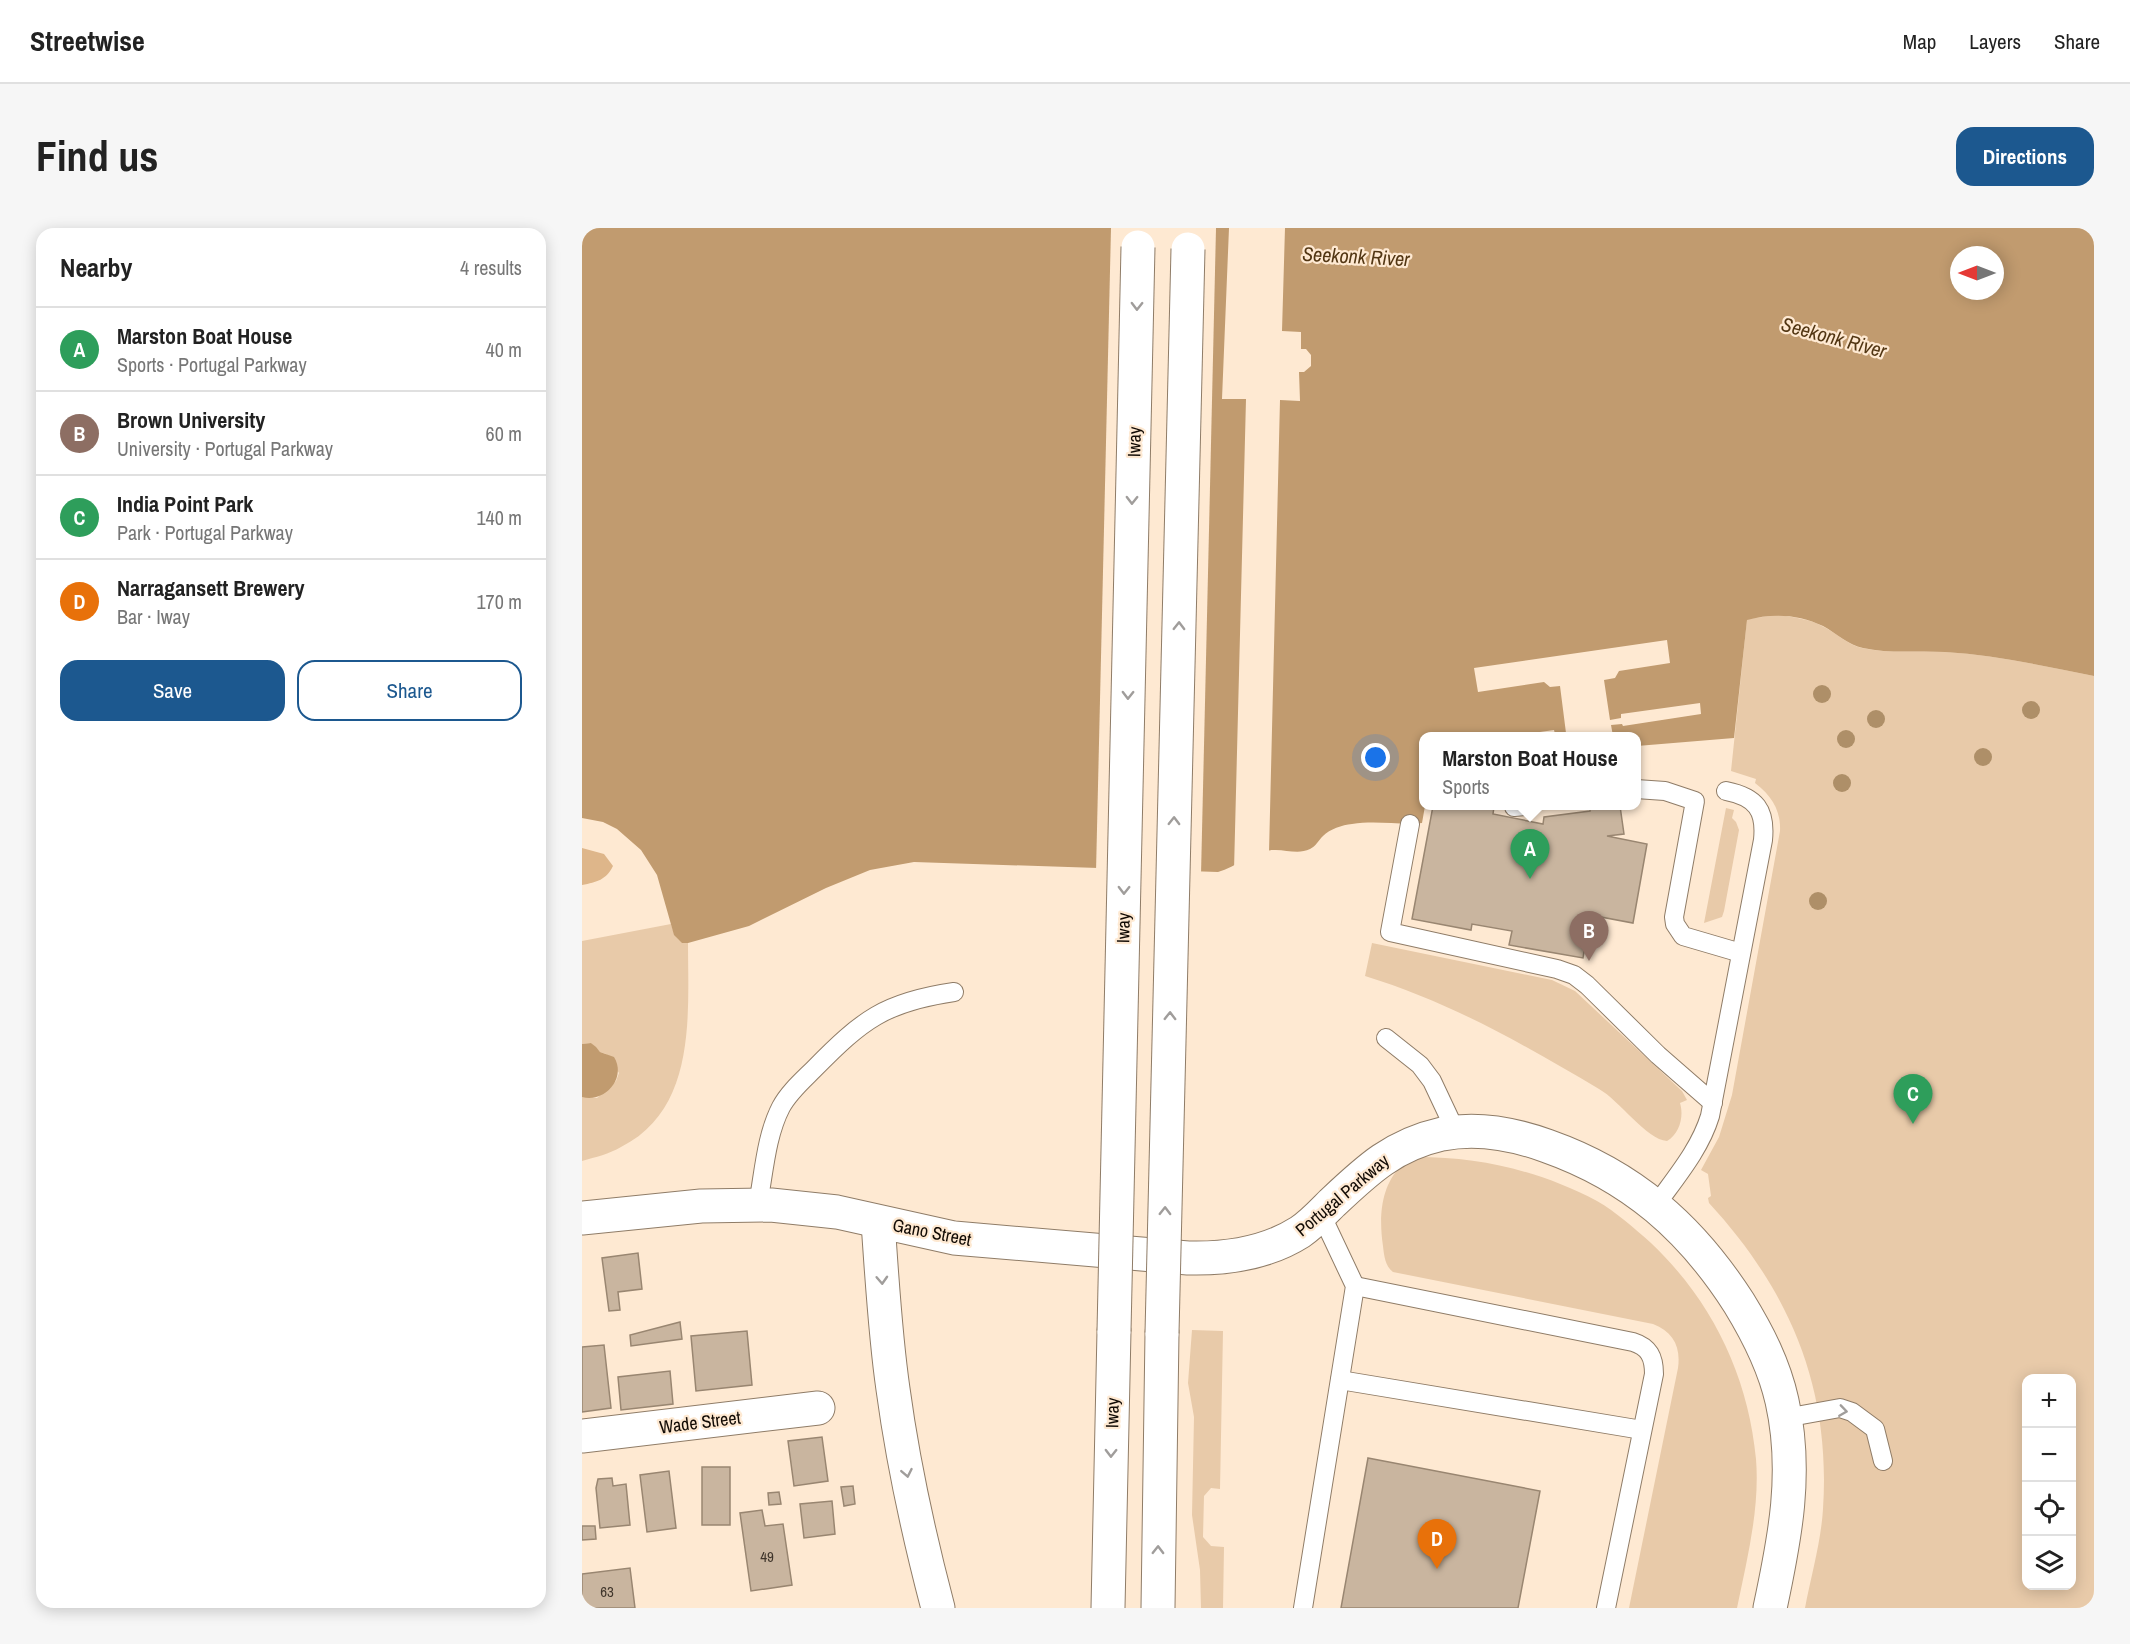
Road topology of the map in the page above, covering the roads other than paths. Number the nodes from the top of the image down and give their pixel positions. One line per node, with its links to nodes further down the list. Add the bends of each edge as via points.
1 (1138, 238): 25 (main road, Iway, one-way to 25, bridge)
2 (1188, 238): 26 (main road, one-way to 2, bridge)
3 (1641, 789): 6 (lane, via 1665,791 1695,801 1675,924 1683,936)
4 (1726, 791): 6 (lane, via 1753,801 1763,822)
5 (1410, 824): 9 (lane, via 1390,932 1574,975)
6 (1741, 953): 9 (lane)
7 (954, 992): 11 (lane, via 882,1011 840,1041 794,1089 775,1122)
8 (1386, 1038): 10 (lane, via 1420,1065 1432,1081)
9 (1713, 1103): 12 (lane, via 1703,1137)
10 (1456, 1132): 12 (main road, Portugal Parkway, via 1504,1134 1563,1152 1612,1175); 13 (main road, Portugal Parkway, via 1410,1143 1385,1157 1362,1173)
11 (758, 1204): 14 (main road, Gano Street); 15 (main road, Gano Street, via 837,1212)
12 (1656, 1205): 20 (main road, Portugal Parkway, via 1706,1255 1756,1329 1776,1380)
13 (1321, 1214): 16 (main road, Portugal Parkway, via 1299,1233); 17 (lane)
14 (582, 1218)
15 (878, 1221): 16 (main road, Gano Street, via 961,1239 1188,1258 1249,1253); 24 (main road, one-way to 24, via 892,1388)
16 (1282, 1241)
17 (1354, 1286): 18 (lane); 21 (lane, via 1640,1344 1650,1352 1654,1366)
18 (1340, 1380): 21 (lane); 27 (lane)
19 (818, 1408): 22 (main road, Wade Street)
20 (1785, 1418): 23 (lane, one-way to 23, via 1840,1408 1852,1412 1875,1429); 29 (main road, Portugal Parkway, via 1789,1510)
21 (1642, 1430): 28 (lane)
22 (582, 1436)
23 (1883, 1461)
24 (938, 1608)
25 (1108, 1608)
26 (1158, 1608)
27 (1303, 1608)
28 (1606, 1608)
29 (1770, 1608)

